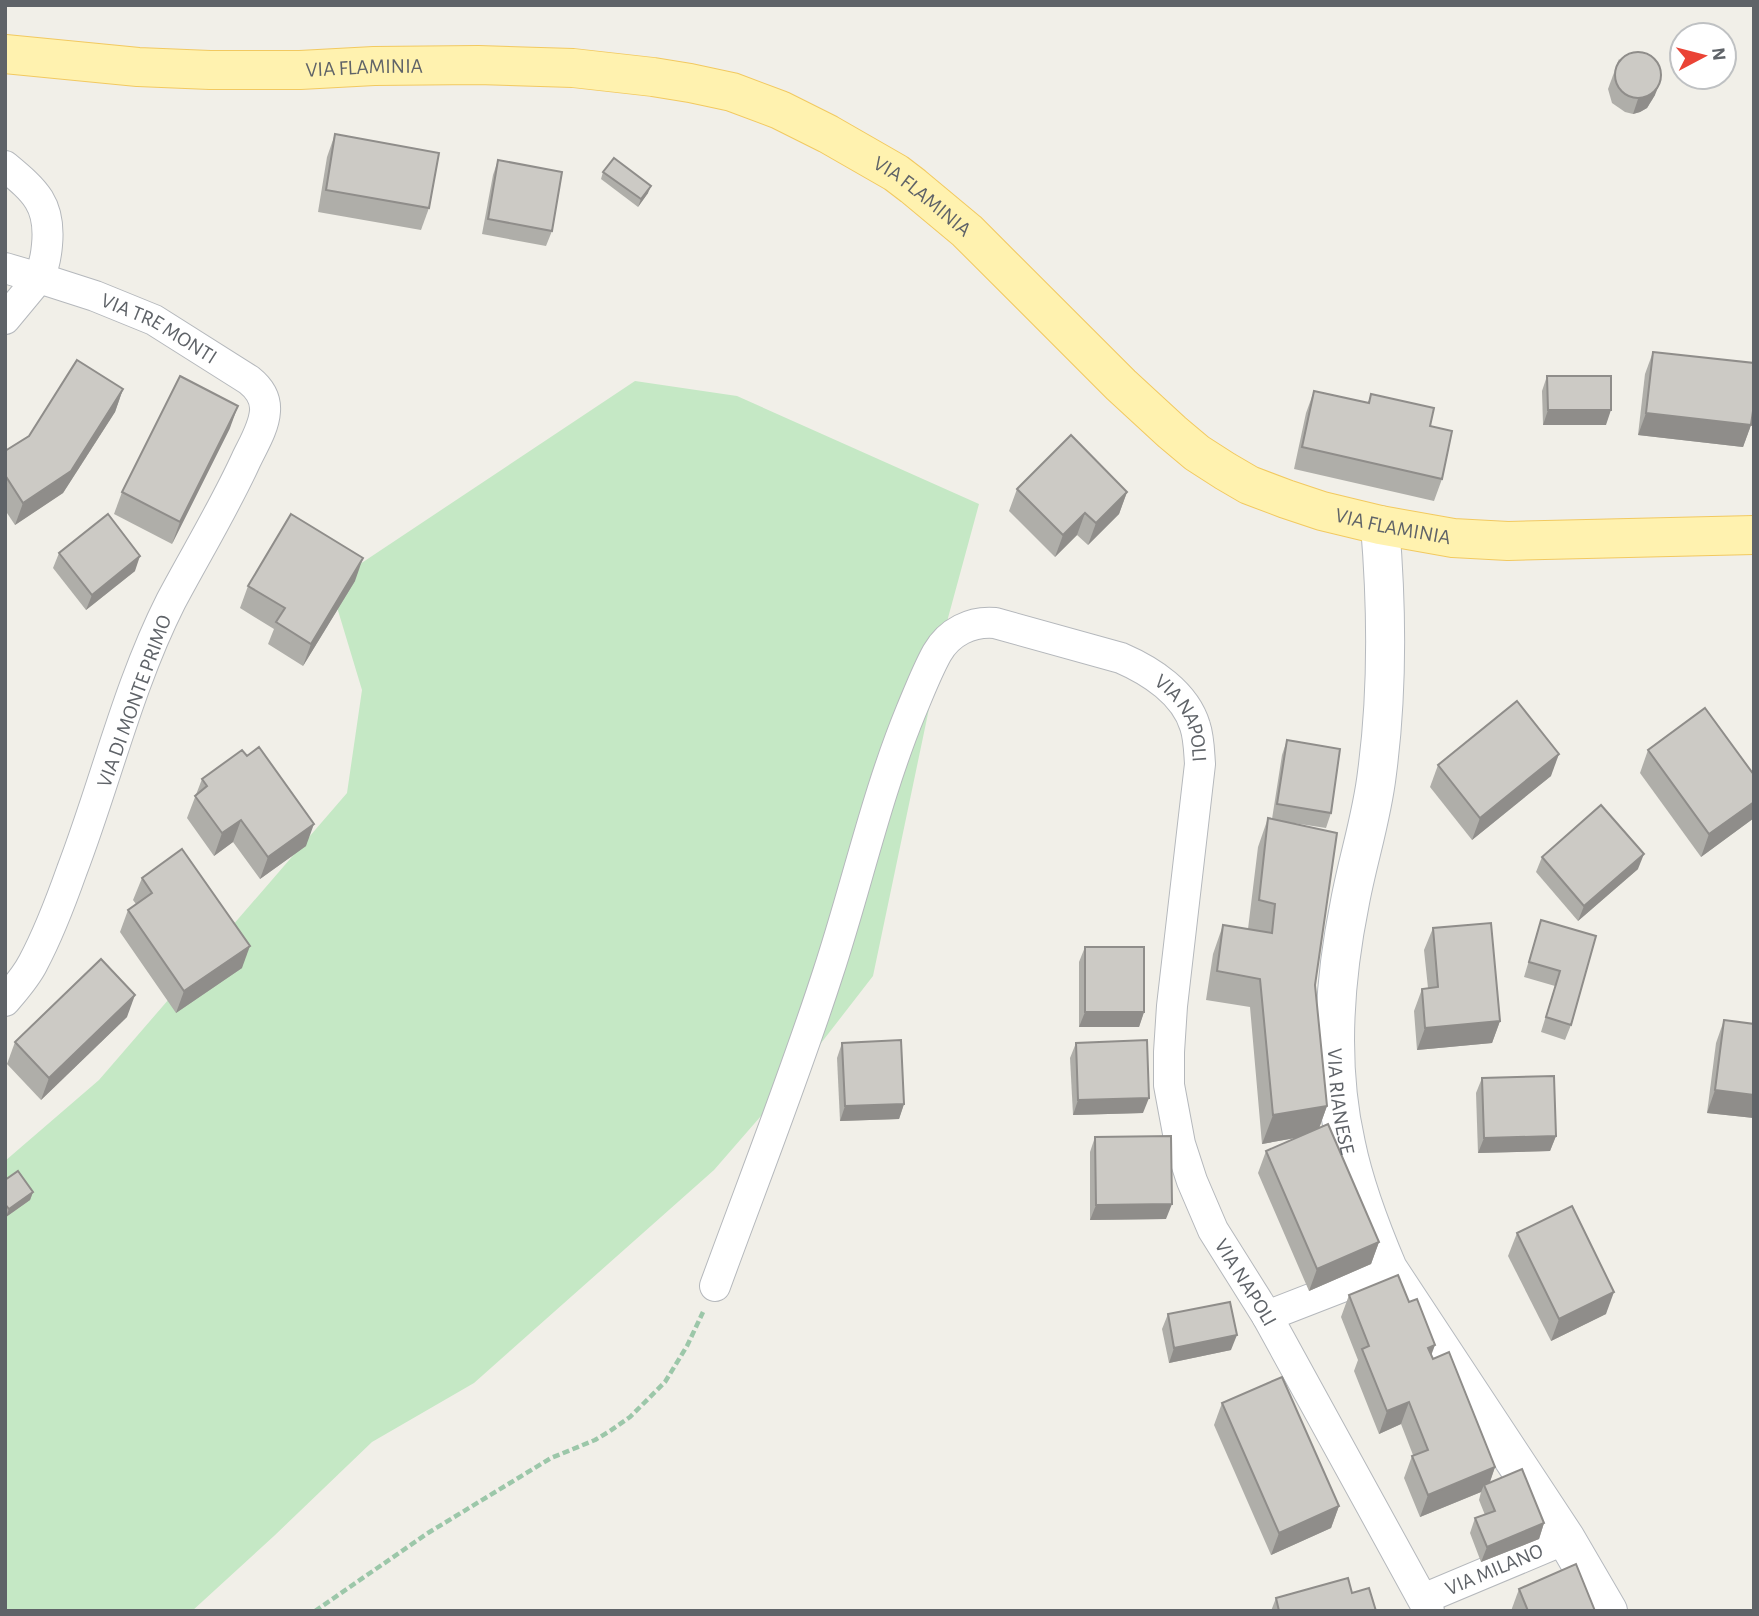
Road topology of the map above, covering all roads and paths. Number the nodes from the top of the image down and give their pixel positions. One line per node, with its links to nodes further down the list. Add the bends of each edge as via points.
1 (5, 54): 7 (main road, VIA FLAMINIA, via 210,70 478,65 573,68 690,83 755,99 828,134 913,186 967,231 1121,385 1211,463 1286,499)
2 (5, 166): 4 (street, via 33,191 46,213 46,260)
3 (5, 268): 4 (street, VIA TRE MONTI)
4 (39, 278): 5 (street); 6 (street, VIA TRE MONTI, via 154,320 249,380)
5 (5, 319)
6 (265, 401): 9 (street, VIA DI MONTE PRIMO, via 260,432 155,636 49,929 33,963)
7 (1380, 524): 8 (main road, VIA FLAMINIA, via 1481,541); 10 (main road, VIA RIANESE, via 1386,649 1382,733 1373,801 1344,935 1335,1052 1345,1143)
8 (1754, 535)
9 (5, 1001)
10 (1388, 1269): 12 (street); 13 (main road, VIA RIANESE)
11 (715, 1286): 12 (street, VIA NAPOLI, via 801,1052 903,731 937,652 955,633 985,622 1121,658 1180,698 1195,726 1200,764 1172,1006 1169,1085 1180,1143 1202,1206); 15 (path, via 665,1382 630,1417 595,1440 551,1458 428,1533)
12 (1267, 1317): 14 (street, VIA NAPOLI)
13 (1566, 1539): 14 (street, VIA MILANO); 16 (main road, VIA RIANESE)
14 (1426, 1605)
15 (315, 1611)
16 (1608, 1611)

